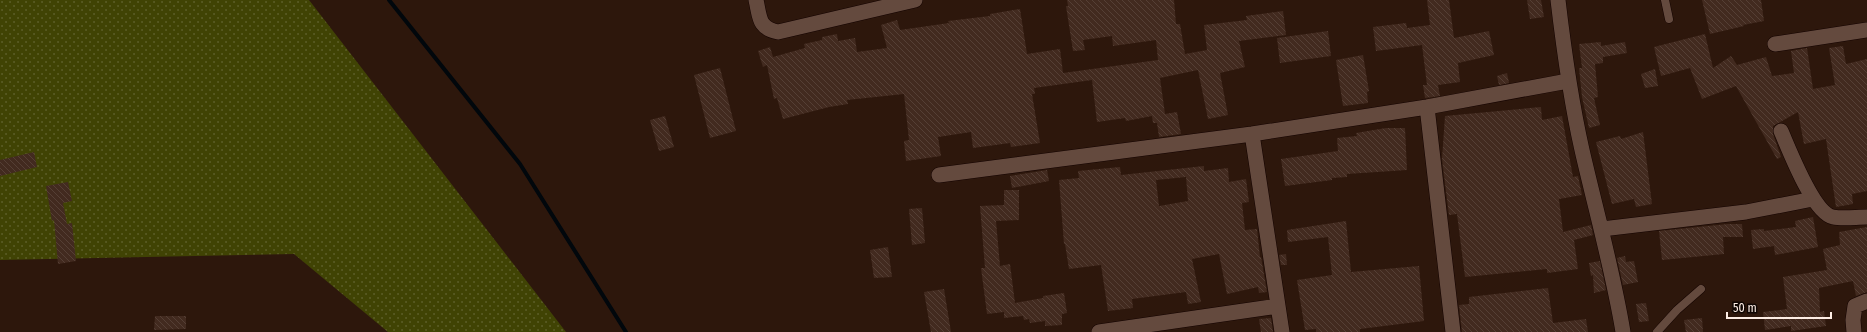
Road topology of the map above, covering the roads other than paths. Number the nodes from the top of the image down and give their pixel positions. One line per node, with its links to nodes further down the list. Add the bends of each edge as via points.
1 (756, 0): 2 (street, via 761,23 769,30 778,32)
2 (915, 0)
3 (1558, 0): 8 (street)
4 (1666, 0): 5 (lane)
5 (1670, 19)
6 (1867, 30): 7 (street)
7 (1775, 44)
8 (1568, 81): 9 (street); 15 (street)
9 (1427, 107): 11 (street); 21 (street)
10 (1780, 130): 13 (street)
11 (1252, 134): 12 (street); 18 (street)
12 (939, 175)
13 (1812, 199): 14 (street, via 1832,217); 15 (street, via 1746,212)
14 (1867, 217)
15 (1602, 229): 22 (street)
16 (1701, 289): 23 (lane)
17 (1867, 300): 24 (street, via 1855,306)
18 (1278, 306): 19 (street); 20 (street)
19 (1099, 332)
20 (1282, 332)
21 (1453, 332)
22 (1623, 332)
23 (1657, 332)
24 (1854, 332)

